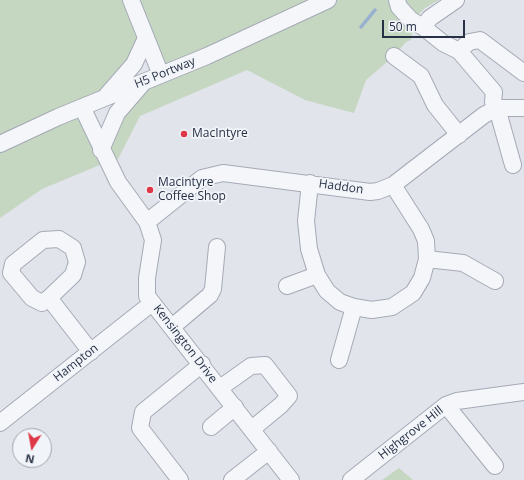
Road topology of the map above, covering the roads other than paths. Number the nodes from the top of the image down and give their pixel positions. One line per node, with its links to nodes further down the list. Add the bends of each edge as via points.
1 (131, 0): 6 (street)
2 (328, 0): 10 (street, H5 Portway)
3 (397, 0): 5 (street, via 399,8)
4 (456, 0): 5 (street, via 430,18)
5 (423, 27): 7 (street, via 443,44)
6 (146, 38): 10 (street); 12 (street, via 134,64)
7 (459, 51): 9 (street, via 469,42 480,40); 14 (street, via 494,92 493,102)
8 (394, 56): 16 (street, via 421,76 435,105)
9 (524, 73)
10 (161, 75): 11 (street, H5 Portway)
11 (143, 83): 12 (street, H5 Portway); 18 (street, via 117,113)
12 (104, 97): 13 (street, H5 Portway)
13 (82, 107): 17 (street, H5 Portway); 18 (street, Kensington Drive)
14 (497, 108): 15 (street); 16 (street, Haddon); 19 (street)
15 (524, 108)
16 (459, 135): 21 (street, Haddon)
17 (0, 144)
18 (101, 150): 22 (street, Kensington Drive, via 118,182)
19 (513, 165)
20 (310, 183): 21 (street, Haddon, via 370,192); 22 (street, Haddon, via 223,173 202,178); 25 (street, via 306,221 309,249)
21 (393, 186): 24 (street, via 421,229 426,241)
22 (147, 222): 29 (street, Kensington Drive, via 153,240 146,278 147,296)
23 (217, 246): 31 (street, via 213,289 210,295)
24 (427, 259): 26 (street, via 463,263); 30 (street, via 422,278 413,294 392,307 372,310)
25 (317, 275): 27 (street); 30 (street, via 326,291 340,302)
26 (495, 281)
27 (287, 286)
28 (49, 298): 32 (street)
29 (152, 303): 31 (street, Kensington Drive); 32 (street, Hampton)
30 (354, 307): 33 (street)
31 (172, 327): 34 (street, Kensington Drive)
32 (90, 352): 39 (street, Hampton)
33 (339, 360)
34 (202, 364): 35 (street, Kensington Drive); 44 (street, via 143,412 140,428)
35 (220, 388): 38 (street, Kensington Drive); 41 (street, via 251,366 265,365 289,396)
36 (524, 392): 37 (street, Highgrove Hill, via 457,401)
37 (446, 405): 43 (street); 47 (street, Highgrove Hill)
38 (235, 407): 40 (street); 41 (street, Kensington Drive)
39 (0, 423)
40 (211, 427)
41 (252, 429): 42 (street, Kensington Drive)
42 (269, 451): 45 (street); 46 (street, Kensington Drive)
43 (495, 466)
44 (180, 480)
45 (232, 480)
46 (291, 480)
47 (351, 480)

